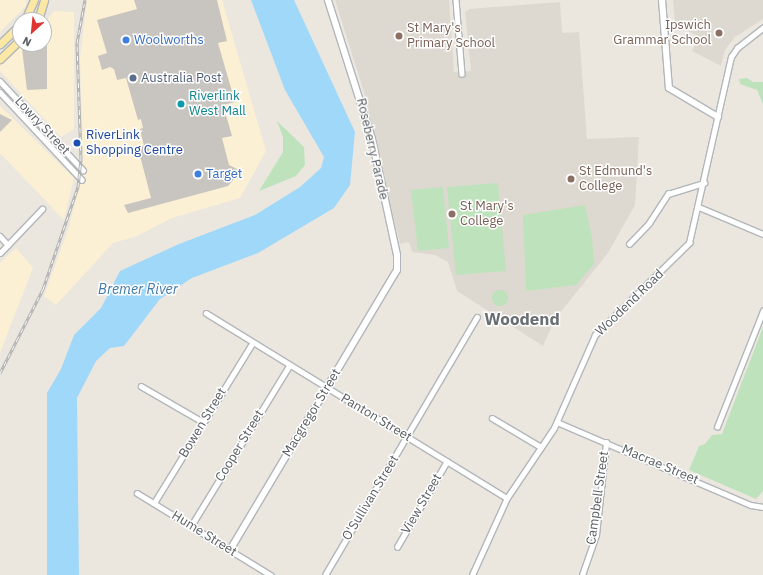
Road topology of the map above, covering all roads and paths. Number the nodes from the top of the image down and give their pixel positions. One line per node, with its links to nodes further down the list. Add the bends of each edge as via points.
1 (34, 0): 6 (main road); 7 (main road)
2 (328, 0): 28 (street, Roseberry Parade, via 372,139 397,255)
3 (456, 0): 4 (street); 14 (street)
4 (461, 0)
5 (662, 0): 17 (street, via 669,88)
6 (43, 2): 8 (main road)
7 (29, 12)
8 (40, 12)
9 (763, 28): 17 (street, Woodend Road, via 732,55)
10 (12, 33): 11 (main road)
11 (0, 44)
12 (12, 47): 13 (main road)
13 (0, 58)
14 (462, 74)
15 (0, 81): 18 (street, Lowry Street)
16 (0, 92): 19 (street, Lowry Street)
17 (718, 117): 20 (street, Woodend Road)
18 (83, 170)
19 (82, 180)
20 (704, 183): 21 (street, Woodend Road); 25 (street, via 668,194 649,223)
21 (699, 207): 23 (street); 38 (street, Woodend Road, via 692,237 684,250 595,335)
22 (42, 209): 26 (street)
23 (763, 234)
24 (0, 236): 26 (street)
25 (629, 244)
26 (8, 245): 27 (street)
27 (0, 253)
28 (394, 277): 35 (street, Macgregor Street)
29 (763, 311): 39 (street)
30 (206, 313): 32 (street, Panton Street)
31 (478, 317): 40 (street, O'Sullivan Street)
32 (252, 344): 33 (street, Panton Street); 37 (street, Bowen Street)
33 (288, 366): 35 (street, Panton Street); 48 (street, Cooper Street)
34 (140, 386): 37 (street)
35 (327, 388): 40 (street, Panton Street); 50 (street, Macgregor Street)
36 (492, 418): 42 (street)
37 (203, 422): 46 (street, Bowen Street)
38 (556, 422): 41 (street, Macrae Street); 42 (street, Woodend Road)
39 (717, 427)
40 (407, 437): 43 (street, Panton Street); 52 (street, O'Sullivan Street)
41 (606, 443): 47 (street, Macrae Street); 54 (street, Campbell Street, via 596,535)
42 (541, 447): 45 (street, Woodend Road)
43 (447, 461): 45 (street, Panton Street); 49 (street, View Street)
44 (137, 493): 46 (street, Hume Street)
45 (507, 498): 53 (street, Woodend Road)
46 (154, 503): 48 (street, Hume Street)
47 (763, 507)
48 (191, 526): 50 (street, Hume Street)
49 (397, 547)
50 (230, 550): 51 (street, Hume Street)
51 (271, 575)
52 (324, 575)
53 (472, 575)
54 (582, 575)

